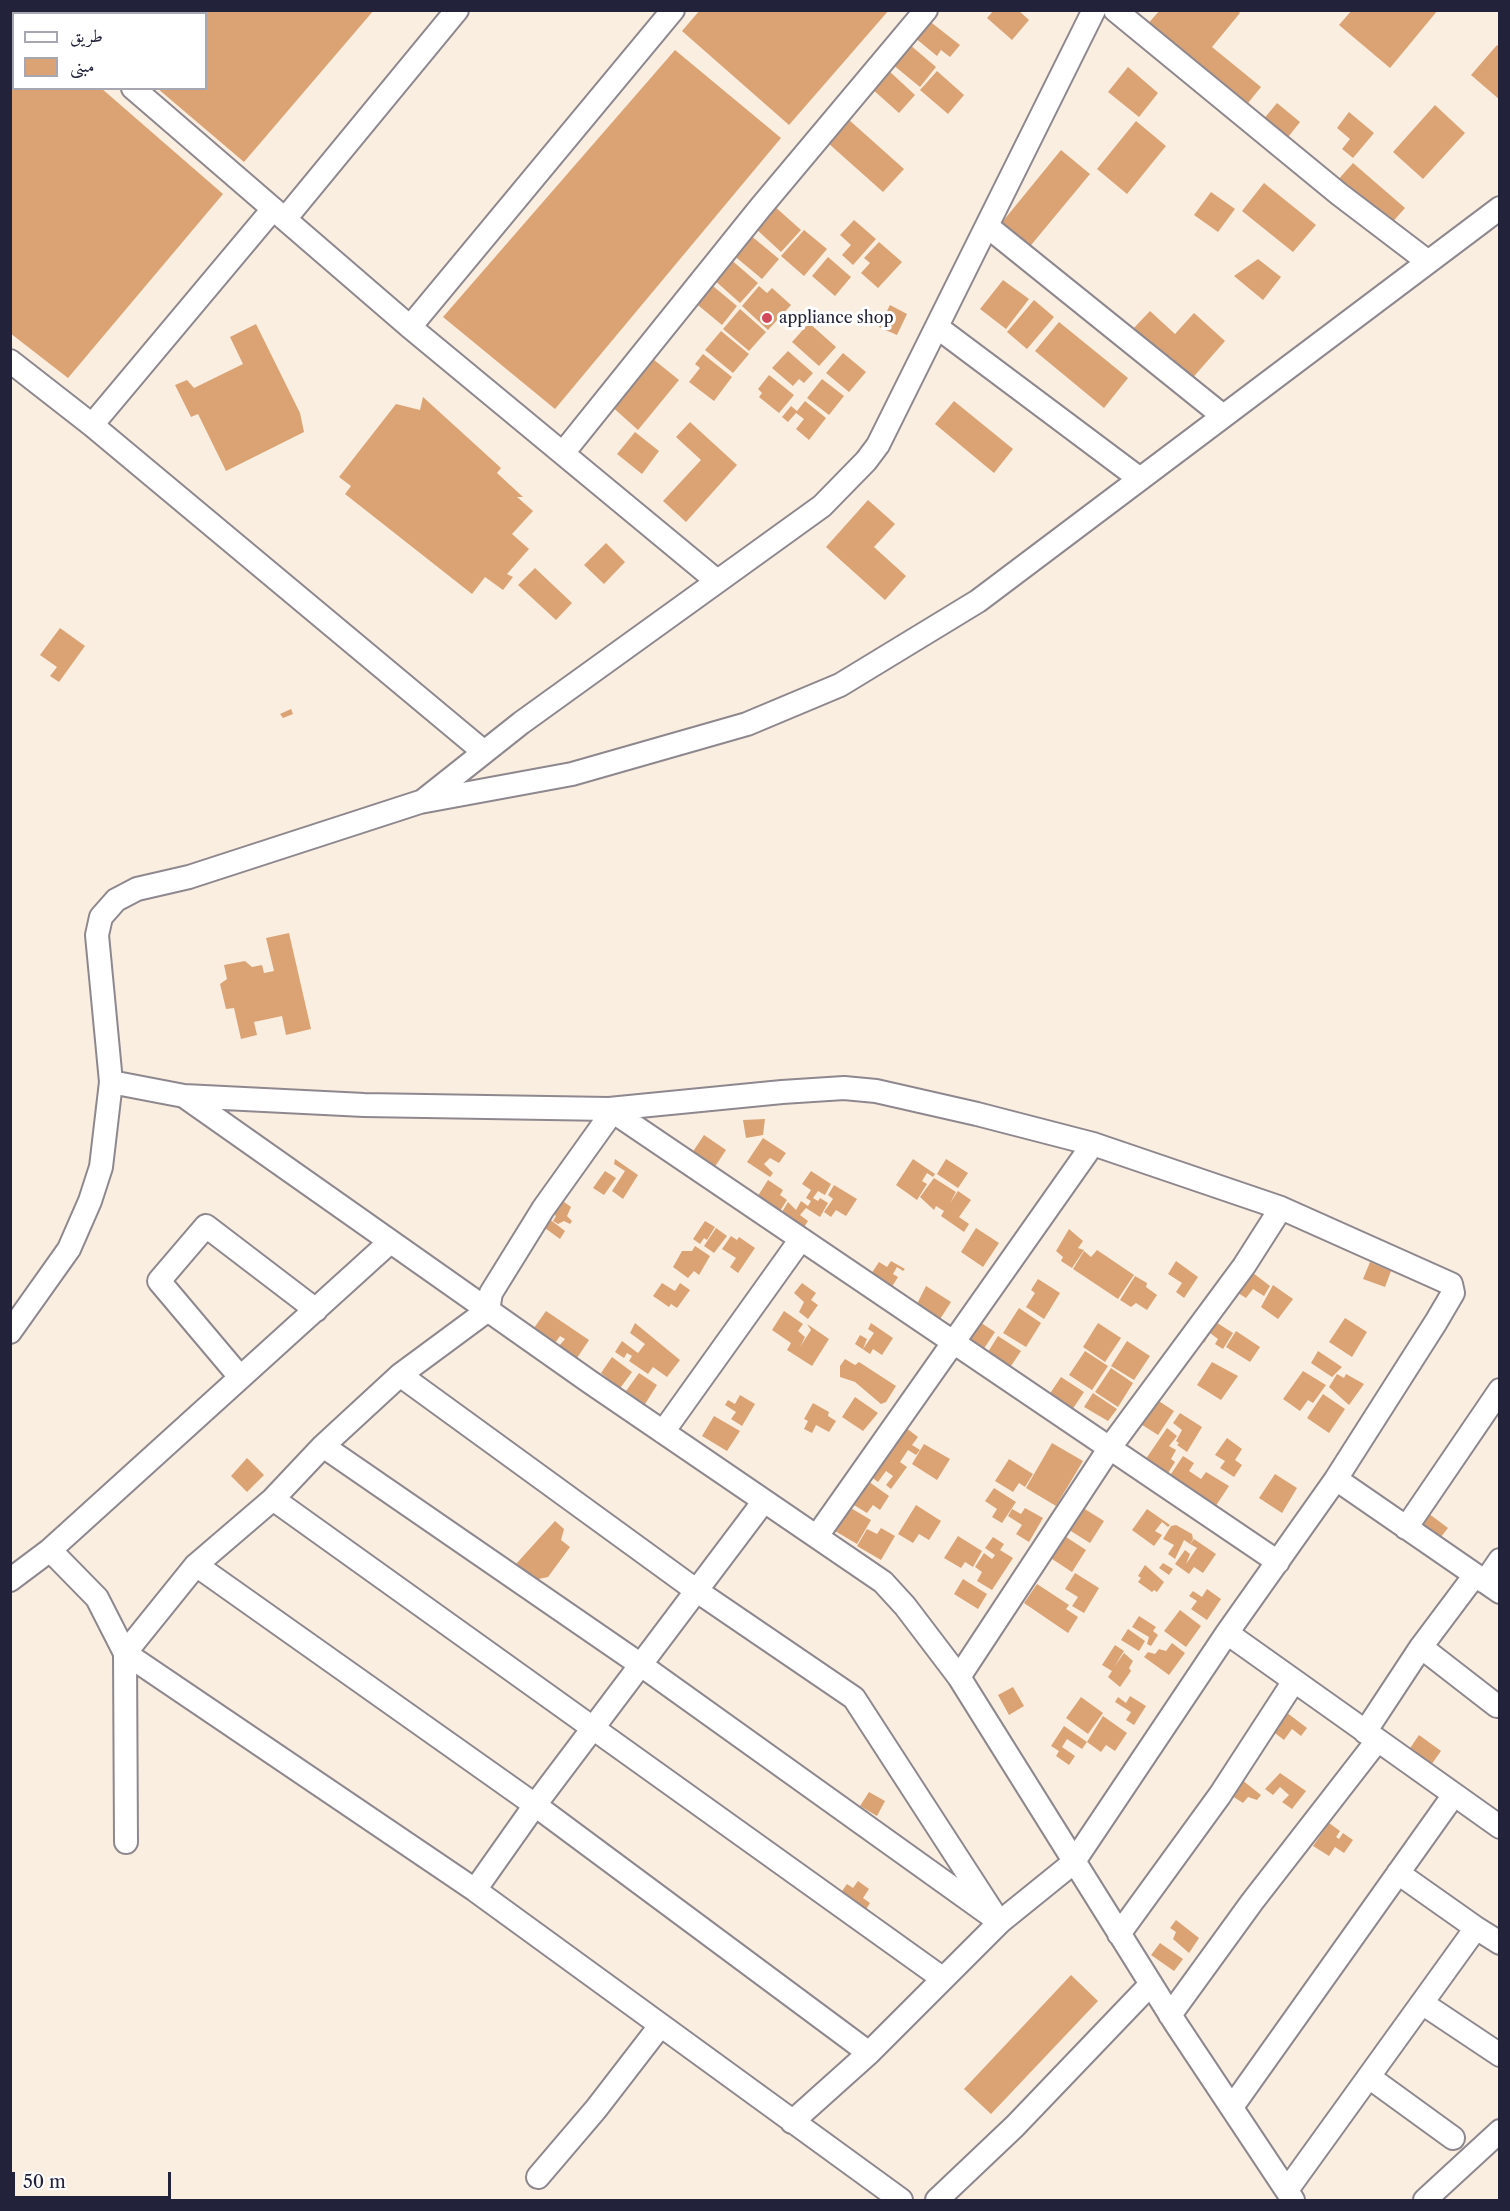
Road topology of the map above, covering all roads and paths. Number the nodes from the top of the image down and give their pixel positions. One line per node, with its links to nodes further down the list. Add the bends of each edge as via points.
1 (457, 10): 8 (street)
2 (673, 10): 11 (street)
3 (926, 10): 16 (street)
4 (1094, 10): 9 (street)
5 (1115, 10): 10 (street)
6 (135, 90): 8 (street)
7 (1500, 208): 10 (street)
8 (279, 214): 11 (street); 15 (street)
9 (987, 226): 12 (street); 14 (street)
10 (1427, 261): 14 (street)
11 (410, 327): 16 (street)
12 (937, 327): 17 (street); 18 (street, via 878,445 866,461 822,506)
13 (10, 361): 15 (street)
14 (1223, 416): 17 (street)
15 (92, 425): 19 (street)
16 (563, 453): 18 (street)
17 (1140, 479): 20 (street, via 978,601 874,666 809,700 747,724 572,774)
18 (717, 581): 19 (street)
19 (484, 752): 20 (street)
20 (420, 802): 21 (street, via 189,877 137,889 116,900 101,917 97,935)
21 (111, 1082): 22 (street); 30 (street, via 101,1167 90,1201 69,1249)
22 (184, 1096): 23 (street, via 364,1105); 27 (street)
23 (611, 1110): 24 (street, via 844,1088 904,1096); 26 (street); 29 (street, via 491,1293)
24 (1093, 1144): 25 (street); 31 (street)
25 (1281, 1209): 37 (street, via 1244,1266); 38 (street, via 1445,1279 1453,1289)
26 (801, 1239): 31 (street); 35 (street)
27 (390, 1242): 28 (street); 29 (street)
28 (315, 1310): 33 (street); 33 (street, via 206,1226 159,1281)
29 (488, 1311): 32 (street); 35 (street)
30 (10, 1332)
31 (953, 1341): 37 (street); 42 (street)
32 (400, 1375): 36 (street); 49 (street)
33 (240, 1377): 43 (street)
34 (1500, 1390): 41 (street)
35 (663, 1432): 40 (street)
36 (323, 1446): 39 (street); 53 (street)
37 (1111, 1446): 45 (street); 54 (street)
38 (1336, 1479): 41 (street); 45 (street)
39 (273, 1499): 46 (street); 57 (street)
40 (764, 1501): 42 (street); 49 (street)
41 (1406, 1528): 48 (street)
42 (817, 1536): 54 (street, via 884,1582)
43 (50, 1550): 47 (street); 52 (street, via 97,1598)
44 (1500, 1560): 48 (street)
45 (1278, 1562): 50 (street)
46 (196, 1565): 52 (street); 60 (street)
47 (10, 1580)
48 (1486, 1583): 51 (street)
49 (697, 1591): 53 (street); 66 (street, via 854,1698)
50 (1227, 1633): 55 (street); 63 (street)
51 (1421, 1647): 56 (street); 58 (street)
52 (125, 1653): 62 (street); 65 (street)
53 (641, 1665): 57 (street); 66 (street)
54 (958, 1677): 63 (street)
55 (1294, 1681): 58 (street); 68 (street, via 1220,1795)
56 (1497, 1706)
57 (594, 1728): 60 (street); 70 (street)
58 (1371, 1736): 59 (street); 73 (street)
59 (1453, 1796): 61 (street); 64 (street)
60 (535, 1805): 65 (street); 75 (street)
61 (1496, 1817)
62 (126, 1842)
63 (1074, 1863): 66 (street); 68 (street)
64 (1398, 1873): 67 (street); 78 (street)
65 (475, 1890): 74 (street)
66 (1000, 1922): 70 (street)
67 (1476, 1928): 69 (street); 72 (street)
68 (1119, 1934): 71 (street)
69 (1500, 1943)
70 (942, 1978): 75 (street)
71 (1151, 1984): 73 (street); 85 (street, via 1015,2126)
72 (1422, 2003): 76 (street); 77 (street)
73 (1170, 2015): 78 (street)
74 (660, 2026): 79 (street); 82 (street)
75 (869, 2053): 79 (street)
76 (1500, 2055)
77 (1369, 2077): 81 (street); 83 (street)
78 (1232, 2107): 83 (street)
79 (792, 2122): 84 (street)
80 (1500, 2131): 86 (street)
81 (1453, 2138)
82 (538, 2177)
83 (1290, 2195)
84 (900, 2200)
85 (937, 2200)
86 (1425, 2200)

